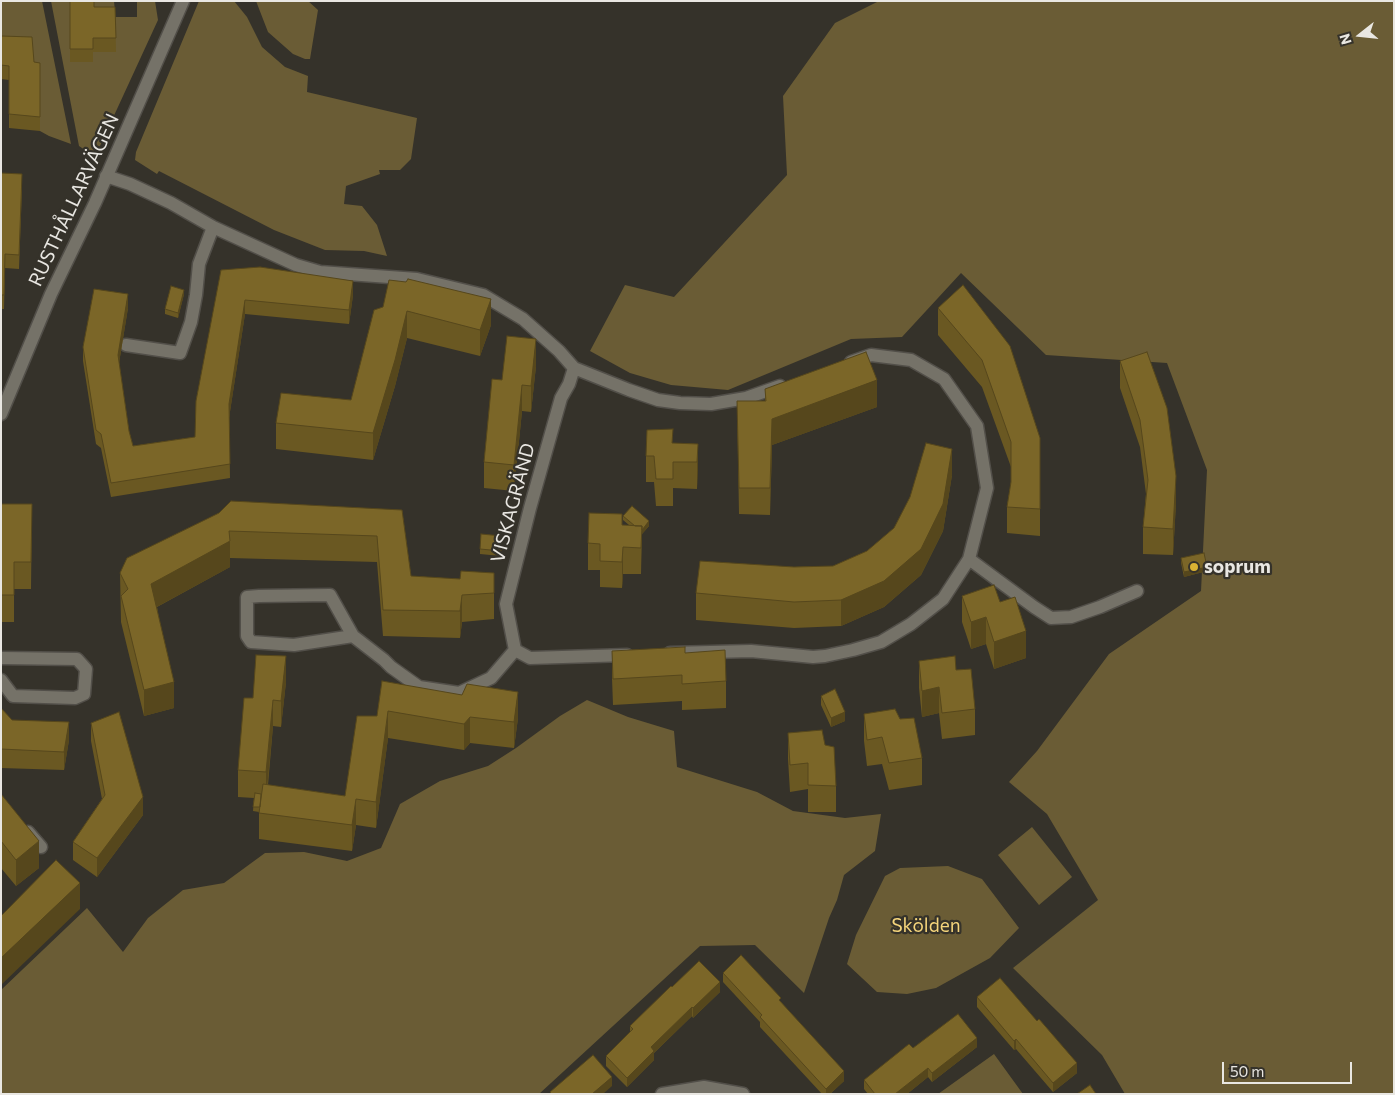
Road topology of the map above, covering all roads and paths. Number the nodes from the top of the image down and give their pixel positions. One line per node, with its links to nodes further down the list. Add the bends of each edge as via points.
1 (183, 1): 2 (street, RUSTHÅLLARVÄGEN)
2 (106, 176): 3 (street, via 171,203); 8 (street, RUSTHÅLLARVÄGEN, via 51,294)
3 (213, 227): 4 (street, via 199,264 191,322 180,353); 5 (street, via 287,261 320,272 417,279 483,295 523,319)
4 (126, 345)
5 (574, 368): 7 (street, via 658,400 680,403 711,404 746,398); 12 (street, VISKAGRÄND, via 561,398 506,604)
6 (835, 368): 9 (street, via 871,355 911,360 944,379 977,426 988,488)
7 (791, 383)
8 (1, 414)
9 (969, 559): 10 (street, via 1051,618 1071,617); 14 (street, via 943,598 911,624 881,642 812,657 751,651)
10 (1137, 591)
11 (353, 636): 11 (street, via 294,646 250,642 247,636 247,597 330,595); 12 (street, via 419,686 459,693 491,678)
12 (515, 650): 13 (street, via 530,658)
13 (638, 654)
14 (658, 654)
15 (1, 658): 16 (street, via 77,659 86,669 84,694 75,698 14,696)
16 (1, 680)
17 (18, 820): 18 (street)
18 (42, 847)
19 (662, 1094): 20 (street, via 704,1087)
20 (743, 1094)

